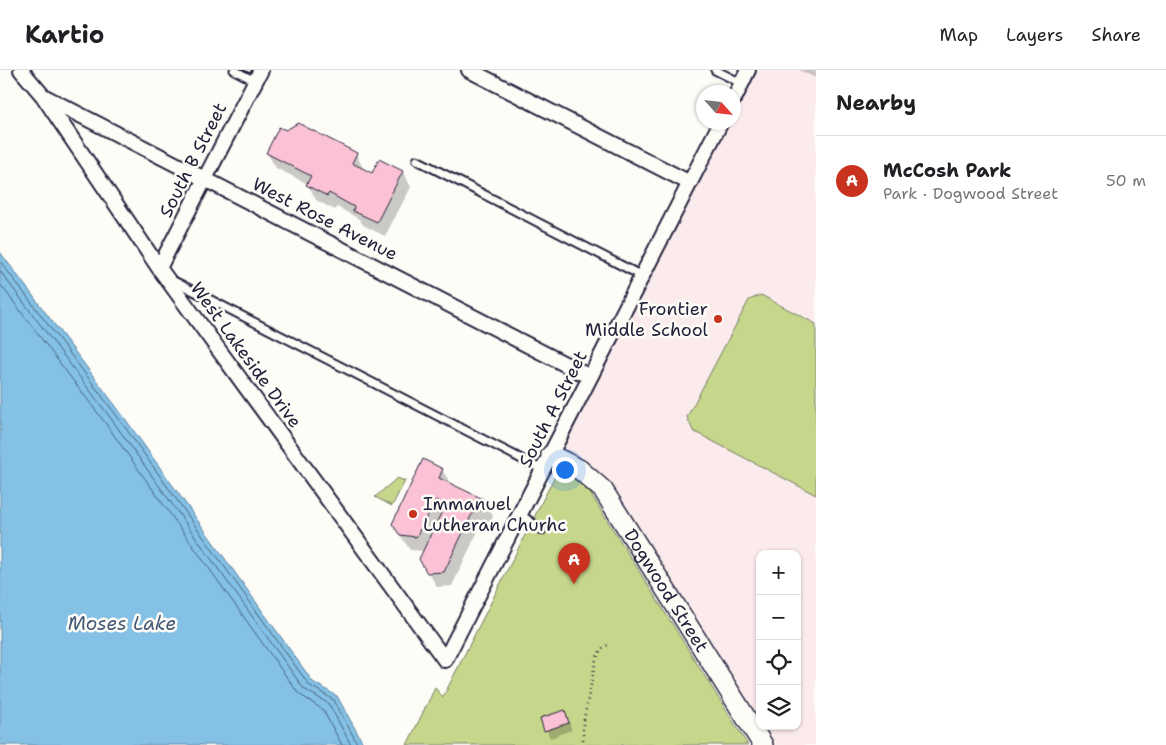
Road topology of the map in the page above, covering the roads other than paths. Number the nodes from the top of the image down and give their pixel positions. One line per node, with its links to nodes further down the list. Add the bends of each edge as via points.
1 (21, 70): 8 (street, West Lakeside Drive)
2 (234, 70): 6 (lane)
3 (469, 70): 12 (street)
4 (716, 70): 7 (lane)
5 (748, 70): 7 (street)
6 (258, 76): 11 (street, South B Street)
7 (741, 83)
8 (43, 96): 11 (street, West Rose Avenue); 13 (street, West Lakeside Drive)
9 (717, 130): 12 (street, South A Street)
10 (417, 160): 14 (lane)
11 (205, 178): 13 (street, South B Street); 15 (street, West Rose Avenue)
12 (690, 183): 14 (street, South A Street)
13 (162, 272): 16 (lane); 19 (street, West Lakeside Drive)
14 (642, 276): 15 (street, South A Street)
15 (590, 377): 16 (street, South A Street)
16 (547, 462): 17 (street, South A Street); 20 (street, Dogwood Street, via 592,478 613,503)
17 (520, 514): 18 (lane); 19 (street, South A Street)
18 (542, 530)
19 (445, 660)
20 (763, 745)

